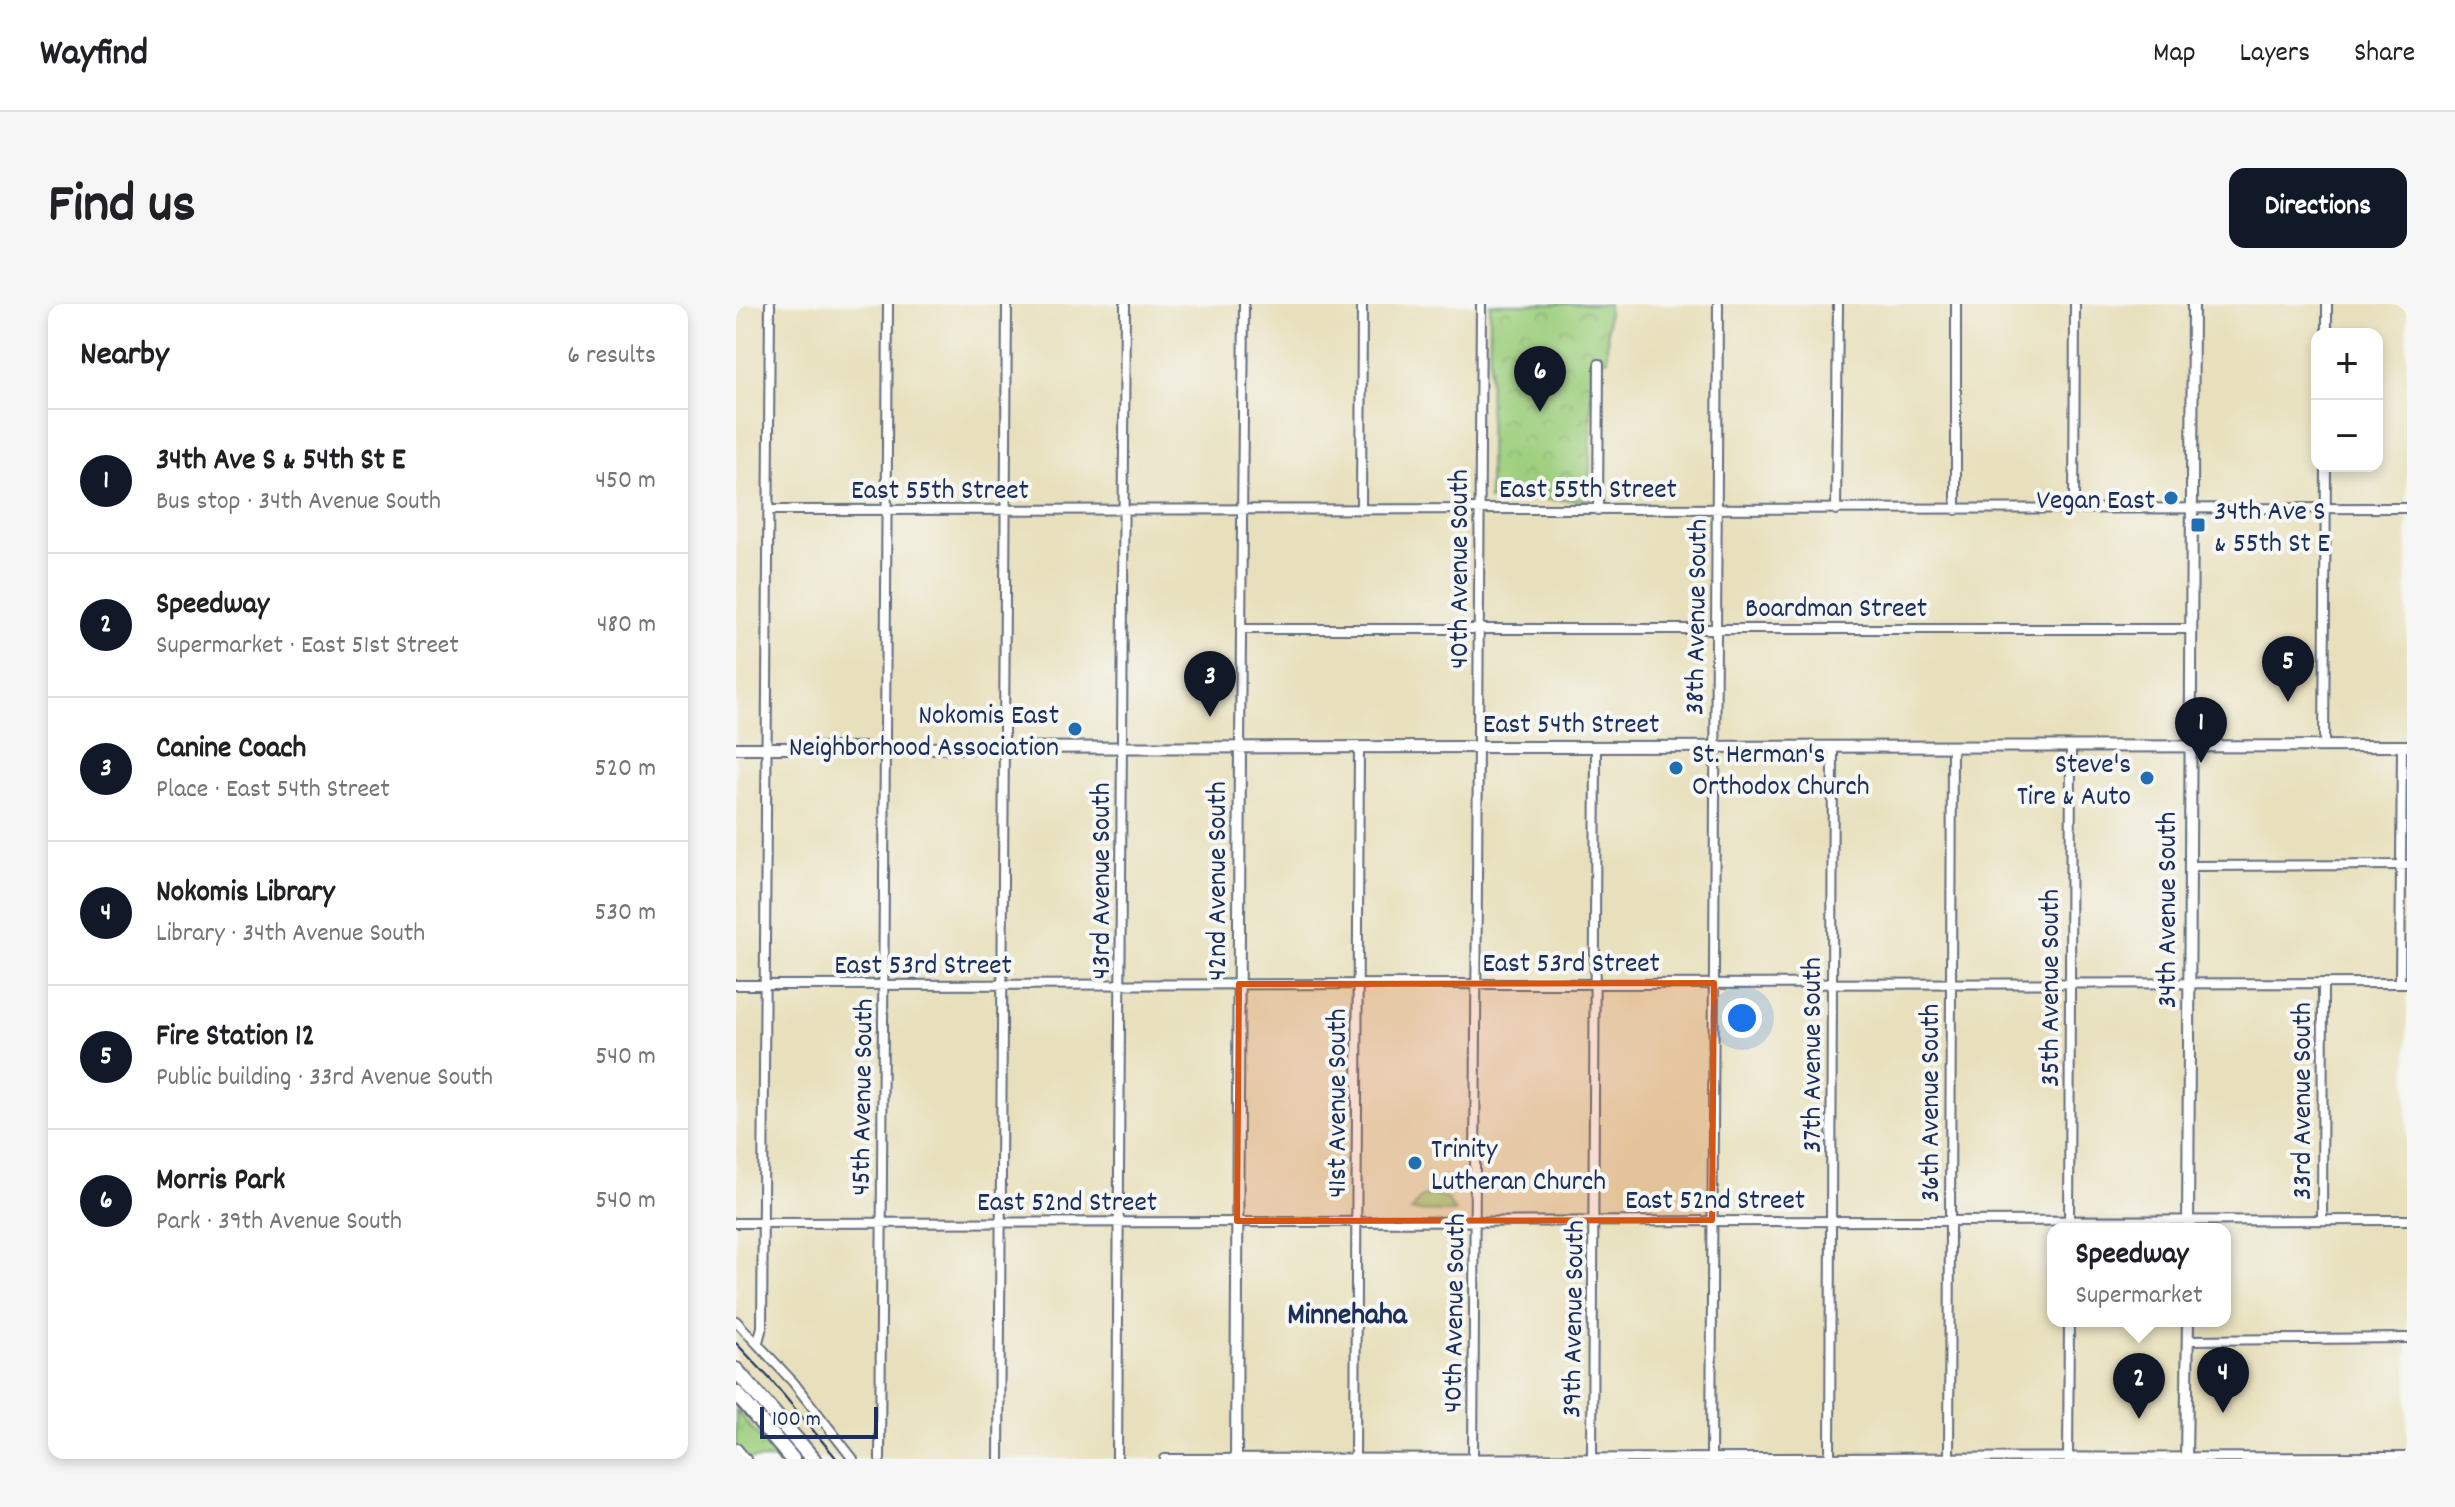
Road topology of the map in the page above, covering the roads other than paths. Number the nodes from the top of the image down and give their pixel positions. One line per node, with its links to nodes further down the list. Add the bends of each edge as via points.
1 (770, 304): 22 (street)
2 (888, 304): 23 (street, 45th Avenue South)
3 (1007, 304): 24 (street)
4 (1125, 304): 25 (street, 43rd Avenue South)
5 (1244, 304): 26 (street, 42nd Avenue South)
6 (1362, 304): 27 (street)
7 (1481, 304): 19 (street, 40th Avenue South)
8 (1718, 304): 20 (street, 38th Avenue South)
9 (1838, 304): 29 (street)
10 (1956, 304): 30 (street)
11 (2075, 304): 31 (street)
12 (2193, 304): 21 (street, 34th Avenue South)
13 (2327, 304): 14 (street)
14 (2327, 328)
15 (1599, 364): 28 (street)
16 (2326, 472): 17 (street)
17 (2326, 508): 18 (street, East 55th Street); 21 (street, East 55th Street); 41 (street)
18 (2407, 508)
19 (1479, 509): 27 (street, East 55th Street); 28 (street, East 55th Street); 33 (street, 40th Avenue South)
20 (1718, 509): 28 (street, East 55th Street); 29 (street, East 55th Street); 32 (street, 38th Avenue South)
21 (2191, 509): 31 (street, East 55th Street); 35 (street, 34th Avenue South)
22 (769, 510): 23 (street, East 55th Street); 50 (street)
23 (886, 510): 24 (street, East 55th Street); 51 (street, 45th Avenue South)
24 (1005, 510): 25 (street, East 55th Street); 43 (street)
25 (1123, 510): 26 (street, East 55th Street); 44 (street, 43rd Avenue South)
26 (1242, 510): 27 (street, East 55th Street); 34 (street, 42nd Avenue South)
27 (1361, 510)
28 (1598, 510)
29 (1836, 510): 30 (street, East 55th Street)
30 (1956, 510): 31 (street, East 55th Street)
31 (2074, 510)
32 (1716, 627): 33 (street, Boardman Street); 35 (street, Boardman Street); 38 (street, 38th Avenue South)
33 (1478, 628): 34 (street, Boardman Street); 36 (street, 40th Avenue South)
34 (1241, 629): 45 (street, 42nd Avenue South)
35 (2191, 629): 48 (street, 34th Avenue South)
36 (1477, 746): 37 (street, East 54th Street); 46 (street, East 54th Street); 55 (street, 40th Avenue South)
37 (1596, 746): 38 (street, East 54th Street); 56 (street, 39th Avenue South)
38 (1715, 746): 39 (street, East 54th Street); 57 (street, 38th Avenue South)
39 (1833, 746): 40 (street, East 54th Street); 54 (street, 37th Avenue South)
40 (1952, 746): 47 (street, East 54th Street); 65 (street, 36th Avenue South)
41 (2324, 746): 42 (street, East 54th Street); 48 (street, East 54th Street)
42 (2404, 746): 52 (street)
43 (1003, 747): 44 (street, East 54th Street); 51 (street, East 54th Street); 62 (street)
44 (1122, 747): 45 (street, East 54th Street); 69 (street, 43rd Avenue South)
45 (1240, 747): 46 (street, East 54th Street); 63 (street, 42nd Avenue South)
46 (1359, 747): 64 (street, 41st Avenue South)
47 (2071, 747): 48 (street, East 54th Street); 58 (street, 35th Avenue South)
48 (2190, 747): 53 (street, 34th Avenue South)
49 (736, 748): 50 (street, East 54th Street)
50 (766, 748): 51 (street, East 54th Street); 67 (street)
51 (885, 748): 68 (street, 45th Avenue South)
52 (2404, 865): 53 (street); 61 (street)
53 (2190, 866): 59 (street, 34th Avenue South)
54 (1832, 982): 57 (street, East 53rd Street); 65 (street, East 53rd Street); 73 (street, 37th Avenue South)
55 (1476, 983): 56 (street, East 53rd Street); 64 (street, East 53rd Street); 70 (street, 40th Avenue South)
56 (1595, 983): 57 (street, East 53rd Street); 71 (street, 39th Avenue South)
57 (1714, 983): 72 (street, 38th Avenue South)
58 (2070, 983): 59 (street, East 53rd Street); 65 (street, East 53rd Street); 85 (street, 35th Avenue South)
59 (2189, 983): 60 (street, East 53rd Street); 86 (street, 34th Avenue South)
60 (2323, 983): 61 (street, East 53rd Street); 75 (street, 33rd Avenue South)
61 (2404, 983)
62 (1001, 984): 68 (street, East 53rd Street); 69 (street, East 53rd Street); 81 (street)
63 (1239, 984): 64 (street, East 53rd Street); 69 (street, East 53rd Street); 78 (street, 42nd Avenue South)
64 (1357, 984): 79 (street, 41st Avenue South)
65 (1951, 984): 74 (street, 36th Avenue South)
66 (736, 985): 67 (street, East 53rd Street)
67 (764, 985): 68 (street, East 53rd Street); 83 (street)
68 (883, 985): 80 (street, 45th Avenue South)
69 (1120, 985): 77 (street, 43rd Avenue South)
70 (1475, 1220): 71 (street, East 52nd Street); 79 (street, East 52nd Street); 113 (street, 40th Avenue South)
71 (1594, 1220): 72 (street, East 52nd Street); 114 (street, 39th Avenue South)
72 (1712, 1220): 73 (street, East 52nd Street); 98 (street, 38th Avenue South)
73 (1832, 1220): 74 (street, East 52nd Street); 99 (street, 37th Avenue South)
74 (1950, 1220): 84 (street, East 52nd Street); 100 (street, 36th Avenue South)
75 (2322, 1220): 76 (street, East 52nd Street); 87 (street, East 52nd Street)
76 (2407, 1220)
77 (1119, 1221): 78 (street, East 52nd Street); 81 (street, East 52nd Street); 109 (street, 43rd Avenue South)
78 (1237, 1221): 79 (street, East 52nd Street); 111 (street, 42nd Avenue South)
79 (1357, 1221): 112 (street, 41st Avenue South)
80 (881, 1222): 81 (street, East 52nd Street); 83 (street, East 52nd Street); 107 (street, 45th Avenue South)
81 (1000, 1222): 108 (street)
82 (736, 1223): 83 (street, East 52nd Street)
83 (763, 1223): 93 (street)
84 (2047, 1223)
85 (2070, 1223)
86 (2188, 1223)
87 (2222, 1223)
88 (736, 1321): 93 (street)
89 (2069, 1327): 101 (street)
90 (2188, 1327): 92 (street)
91 (2407, 1338): 92 (street)
92 (2188, 1340): 102 (street)
93 (758, 1342): 106 (street)
94 (736, 1370): 105 (highway)
95 (736, 1393): 104 (highway)
96 (736, 1447): 103 (street)
97 (2407, 1457): 102 (street)
98 (1711, 1458): 99 (street); 114 (street)
99 (1830, 1458): 100 (street)
100 (1949, 1458): 101 (street)
101 (2068, 1458): 102 (street)
102 (2186, 1458)
103 (746, 1459)
104 (792, 1459)
105 (813, 1459)
106 (853, 1459)
107 (880, 1459)
108 (999, 1459)
109 (1117, 1459)
110 (1165, 1459): 111 (street)
111 (1236, 1459): 112 (street)
112 (1355, 1459): 113 (street)
113 (1473, 1459): 114 (street)
114 (1592, 1459)

